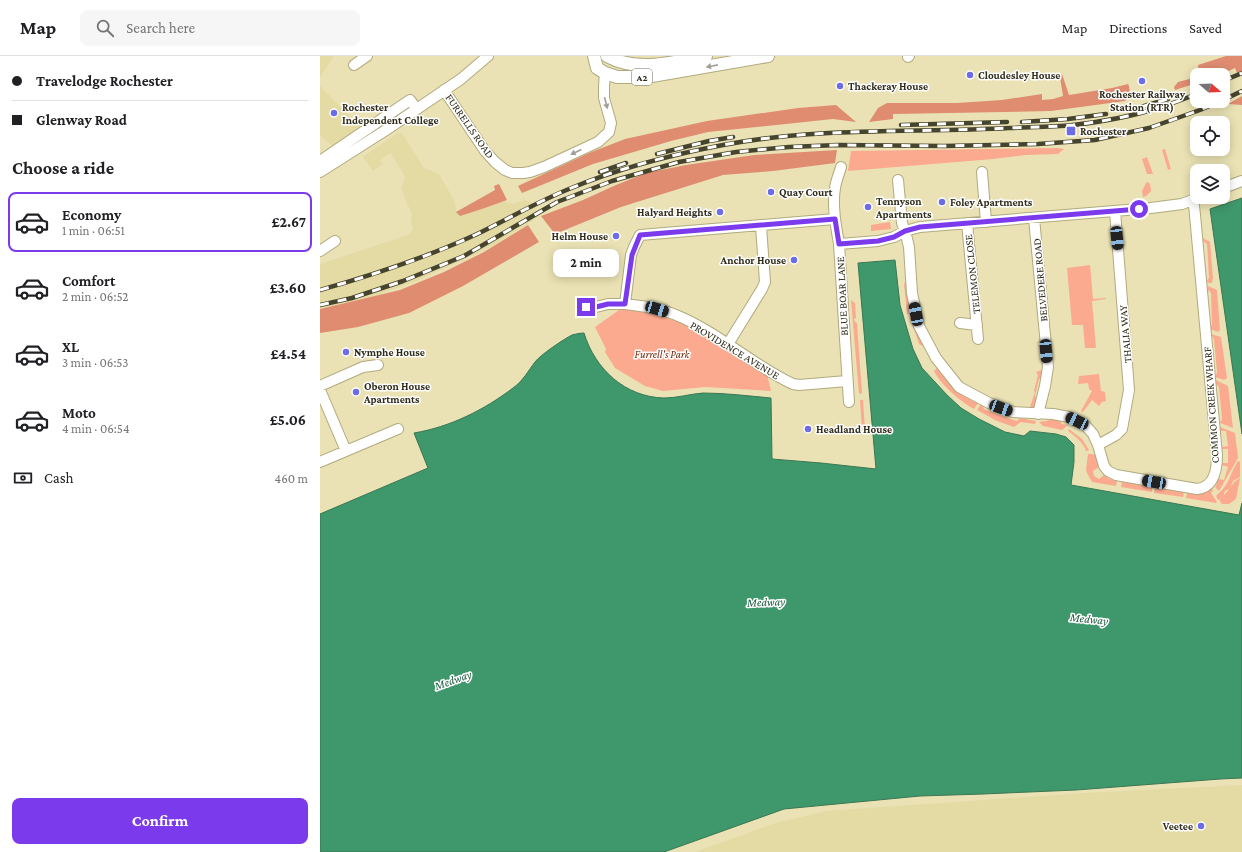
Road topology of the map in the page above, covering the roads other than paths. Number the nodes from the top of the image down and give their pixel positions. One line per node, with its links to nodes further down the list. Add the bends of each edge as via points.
1 (367, 56): 8 (street)
2 (488, 56): 10 (street)
3 (594, 56): 9 (main road, via 597,68)
4 (607, 56): 7 (main road, A2, via 636,65 648,65)
5 (706, 56): 7 (main road, A2)
6 (768, 56): 9 (main road, A2, one-way to 9, via 646,77 622,78)
7 (677, 58)
8 (354, 66)
9 (605, 73): 10 (street, FURRELLS ROAD, one-way to 10, via 604,98 611,123 609,132 598,142 530,172 510,172 489,155)
10 (444, 90): 11 (street)
11 (417, 109): 12 (street, via 410,100); 14 (street)
12 (320, 161)
13 (841, 167): 23 (street, BLUE BOAR LANE, via 834,189)
14 (320, 172)
15 (982, 172): 24 (street)
16 (898, 180): 27 (street, COMMON CREEK WHARF)
17 (1242, 181): 18 (street)
18 (1230, 185)
19 (1190, 201): 21 (street, via 1177,205)
20 (1195, 204): 44 (street, COMMON CREEK WHARF, via 1217,457 1215,474 1208,485 1197,489 1117,475 1104,466)
21 (1115, 211): 22 (street); 44 (street, THALIA WAY, via 1129,390 1122,429)
22 (1034, 218): 24 (street); 42 (street, BELVEDERE ROAD, via 1048,367)
23 (835, 219): 26 (street); 29 (street, BLUE BOAR LANE)
24 (986, 222): 25 (street)
25 (967, 223): 27 (street, via 920,227); 34 (street, TELEMON CLOSE)
26 (761, 226): 31 (street, via 640,235 632,255); 36 (street, via 765,282)
27 (905, 231): 29 (street, via 878,241); 42 (street, COMMON CREEK WHARF, via 918,326 936,358 960,387 989,404 1014,412)
28 (335, 242): 30 (street)
29 (839, 244): 38 (street, BLUE BOAR LANE)
30 (321, 253)
31 (625, 304): 32 (street, PROVIDENCE AVENUE); 36 (street, PROVIDENCE AVENUE, via 649,307 675,315)
32 (586, 307)
33 (960, 323): 34 (street, TELEMON CLOSE)
34 (977, 325): 35 (street, TELEMON CLOSE)
35 (978, 339)
36 (728, 344): 38 (street, PROVIDENCE AVENUE, via 793,384)
37 (378, 365): 39 (street, via 363,367)
38 (847, 381): 41 (street, BLUE BOAR LANE)
39 (320, 386)
40 (320, 390): 45 (street)
41 (849, 402)
42 (1038, 414): 44 (street, COMMON CREEK WHARF, via 1052,414 1085,425)
43 (398, 429): 45 (street)
44 (1098, 444)
45 (346, 451): 46 (street)
46 (320, 462)

